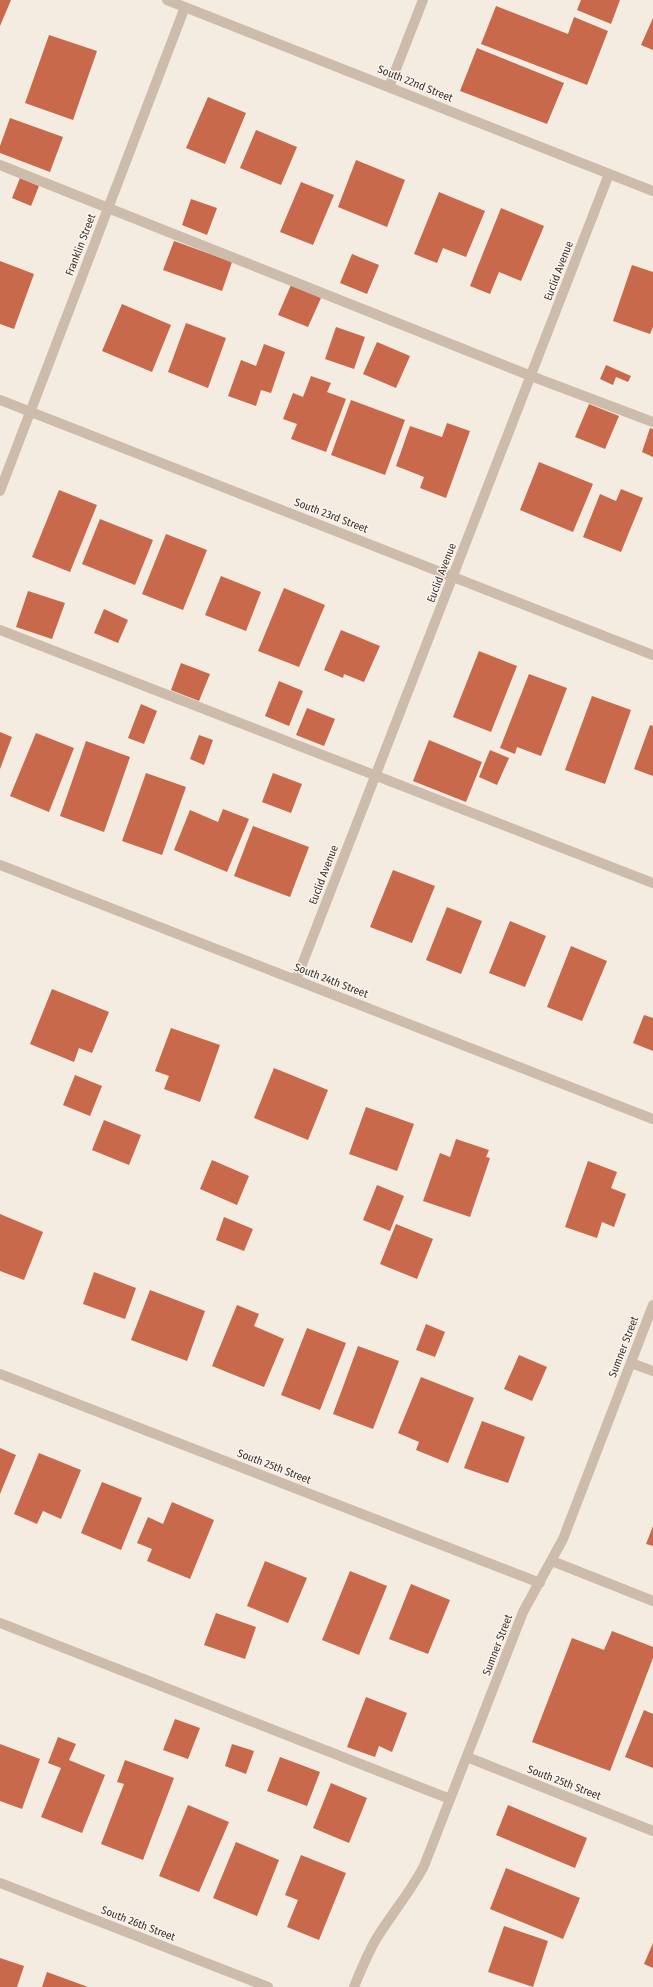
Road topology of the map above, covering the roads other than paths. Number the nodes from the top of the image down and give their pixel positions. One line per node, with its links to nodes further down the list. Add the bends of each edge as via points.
1 (167, 0): 3 (street, South 22nd Street)
2 (423, 0): 4 (street)
3 (185, 7): 4 (street, South 22nd Street); 8 (street, Franklin Street)
4 (389, 87): 6 (street, South 22nd Street)
5 (0, 165): 8 (street)
6 (610, 174): 7 (street, South 22nd Street); 9 (street, Euclid Avenue)
7 (653, 191)
8 (108, 208): 9 (street); 11 (street, Franklin Street)
9 (531, 376): 12 (street); 14 (street, Euclid Avenue)
10 (0, 400): 11 (street, South 23rd Street)
11 (30, 412): 13 (street, Franklin Street); 14 (street, South 23rd Street)
12 (653, 422)
13 (0, 491)
14 (453, 577): 16 (street, South 23rd Street); 17 (street, Euclid Avenue)
15 (0, 630): 17 (street)
16 (653, 655)
17 (376, 776): 19 (street); 20 (street, Euclid Avenue)
18 (0, 865): 20 (street, South 24th Street)
19 (653, 883)
20 (296, 980): 21 (street, South 24th Street)
21 (653, 1118)
22 (653, 1305): 23 (street, Sumner Street)
23 (631, 1362): 24 (street); 26 (street, Sumner Street, via 563,1539)
24 (653, 1371)
25 (0, 1374): 27 (street, South 25th Street)
26 (552, 1561): 27 (street, Sumner Street); 28 (street)
27 (540, 1583): 30 (street, Sumner Street, via 523,1612)
28 (653, 1601)
29 (0, 1623): 31 (street)
30 (467, 1757): 31 (street, Sumner Street); 32 (street, South 25th Street)
31 (450, 1799): 35 (street, Sumner Street, via 424,1866 379,1935)
32 (653, 1831)
33 (0, 1883): 34 (street, South 26th Street)
34 (268, 1987)
35 (354, 1987)

